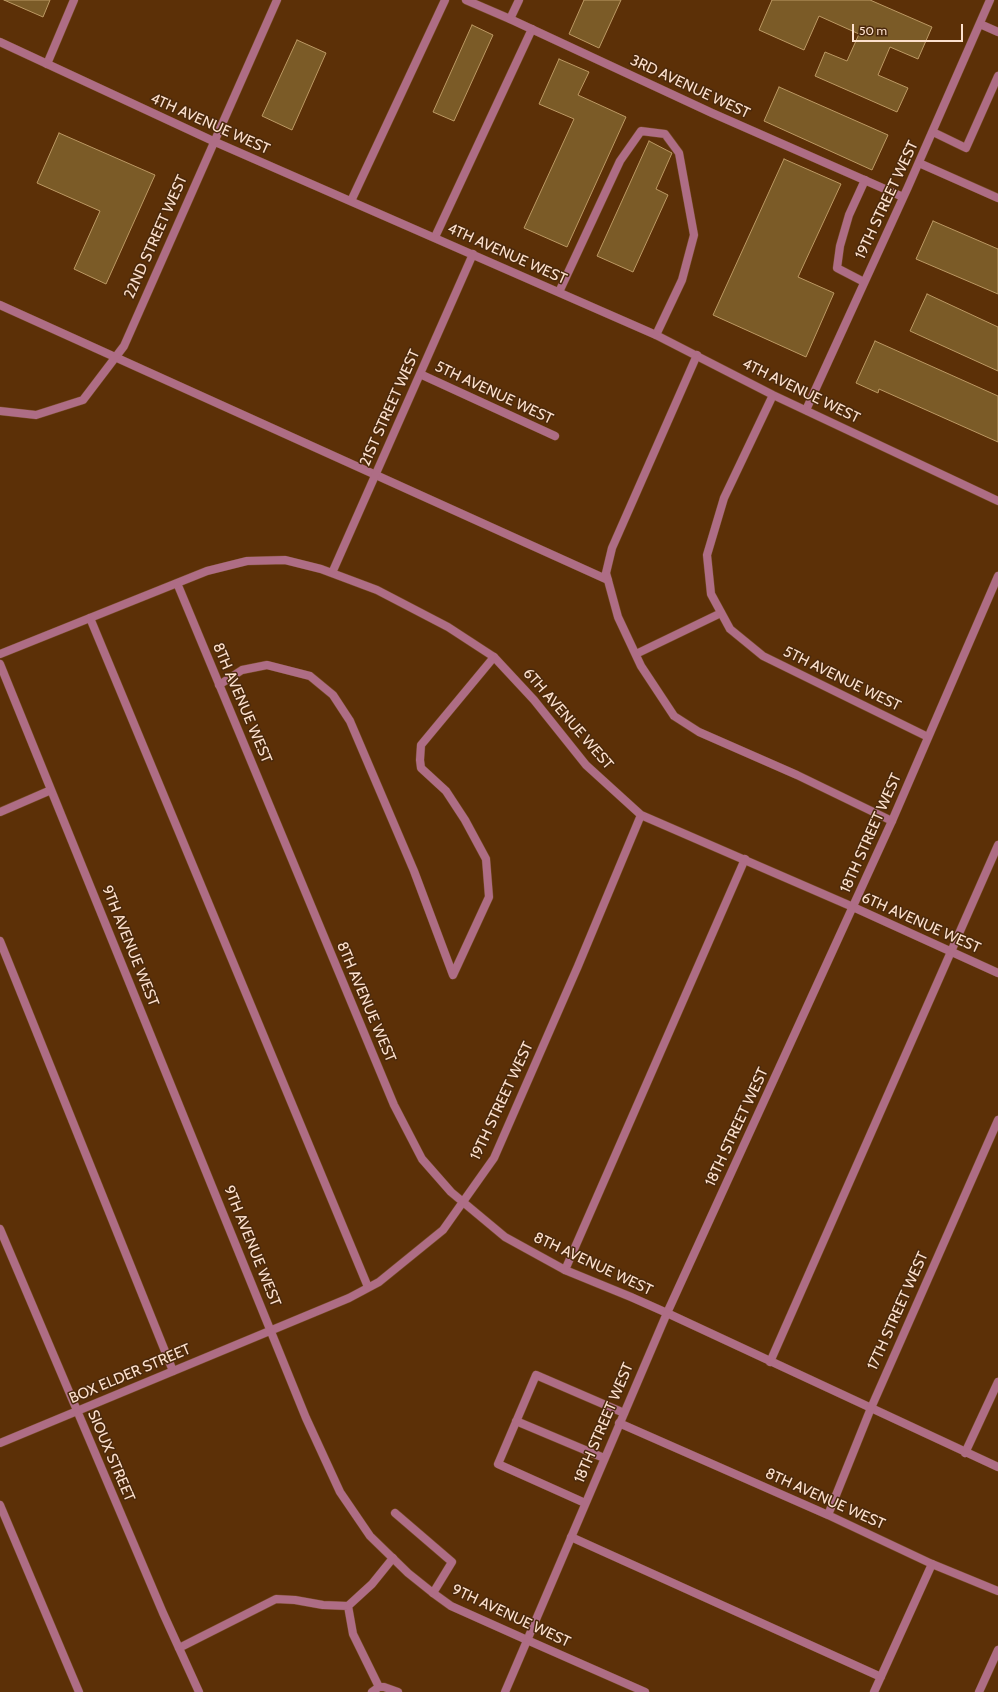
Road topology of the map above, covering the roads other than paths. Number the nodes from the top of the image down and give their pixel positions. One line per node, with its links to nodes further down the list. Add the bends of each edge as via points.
1 (74, 0): 12 (street)
2 (277, 0): 15 (street, 22ND STREET WEST)
3 (446, 0): 20 (street)
4 (466, 0): 7 (street, 3RD AVENUE WEST)
5 (519, 0): 7 (street)
6 (990, 0): 8 (street, 19TH STREET WEST)
7 (510, 19): 9 (street, 3RD AVENUE WEST)
8 (980, 24): 10 (street); 14 (street, 19TH STREET WEST)
9 (532, 29): 17 (street, 3RD AVENUE WEST, via 712,113); 21 (street)
10 (998, 32)
11 (0, 42): 12 (street, 4TH AVENUE WEST)
12 (47, 64): 15 (street, 4TH AVENUE WEST)
13 (998, 76): 14 (street, via 966,148)
14 (933, 132): 16 (street, 19TH STREET WEST)
15 (213, 141): 20 (street, 4TH AVENUE WEST); 28 (street, 22ND STREET WEST, via 124,346)
16 (919, 163): 18 (street, 19TH STREET WEST); 19 (street)
17 (865, 180): 18 (street, 3RD AVENUE WEST); 23 (street, via 849,215 837,268)
18 (903, 197): 23 (street, 19TH STREET WEST)
19 (998, 198)
20 (351, 201): 21 (street, 4TH AVENUE WEST)
21 (435, 238): 22 (street, 4TH AVENUE WEST)
22 (473, 254): 24 (street, 4TH AVENUE WEST); 29 (street, 21ST STREET WEST)
23 (864, 282): 31 (street, 19TH STREET WEST)
24 (559, 292): 26 (street, 4TH AVENUE WEST); 26 (street, via 620,161 641,131 664,134 679,153 694,235 682,280)
25 (0, 305): 28 (street)
26 (656, 335): 27 (street, 4TH AVENUE WEST)
27 (697, 355): 30 (street, 4TH AVENUE WEST); 38 (street, via 612,548 606,573)
28 (115, 358): 32 (street, 22ND STREET WEST, via 83,400 36,415); 34 (street)
29 (420, 374): 33 (street, 5TH AVENUE WEST); 34 (street, 21ST STREET WEST)
30 (773, 395): 31 (street, 4TH AVENUE WEST); 40 (street, via 724,498 707,555 711,594)
31 (806, 410): 35 (street, 4TH AVENUE WEST)
32 (0, 411)
33 (556, 436)
34 (376, 474): 36 (street, 21ST STREET WEST); 38 (street)
35 (998, 501)
36 (332, 573): 39 (street, 6TH AVENUE WEST, via 285,560 247,561 207,571); 44 (street, 6TH AVENUE WEST, via 377,590 448,627)
37 (998, 576): 47 (street, 18TH STREET WEST)
38 (608, 580): 43 (street, via 618,617)
39 (177, 583): 41 (street, 6TH AVENUE WEST); 46 (street, 8TH AVENUE WEST)
40 (721, 613): 43 (street); 47 (street, 5TH AVENUE WEST, via 730,629 763,656)
41 (90, 618): 42 (street, 6TH AVENUE WEST); 62 (street)
42 (0, 654)
43 (636, 654): 51 (street, via 641,666 674,716 699,732)
44 (494, 657): 46 (street, via 421,745 421,768 446,791 486,859 489,897 453,975 414,871 350,721 333,695 310,676 267,665 242,670); 50 (street, 6TH AVENUE WEST, via 534,700 586,765)
45 (0, 664): 48 (street, 9TH AVENUE WEST)
46 (220, 685): 59 (street, 8TH AVENUE WEST, via 394,1105 422,1159)
47 (928, 737): 51 (street, 18TH STREET WEST)
48 (51, 790): 49 (street); 64 (street, 9TH AVENUE WEST)
49 (0, 812)
50 (641, 815): 53 (street, 6TH AVENUE WEST); 59 (street, 19TH STREET WEST, via 494,1158)
51 (892, 821): 54 (street, 18TH STREET WEST)
52 (998, 845): 56 (street)
53 (744, 859): 54 (street, 6TH AVENUE WEST); 61 (street)
54 (853, 908): 56 (street, 6TH AVENUE WEST); 63 (street, 18TH STREET WEST)
55 (0, 942): 66 (street)
56 (952, 952): 57 (street, 6TH AVENUE WEST); 65 (street)
57 (998, 973)
58 (998, 1120): 68 (street, 17TH STREET WEST)
59 (463, 1202): 61 (street, 8TH AVENUE WEST, via 506,1237); 62 (street, 19TH STREET WEST, via 443,1230 379,1282)
60 (0, 1229): 69 (street, SIOUX STREET)
61 (565, 1270): 63 (street, 8TH AVENUE WEST)
62 (368, 1287): 64 (street, 19TH STREET WEST, via 349,1298)
63 (667, 1313): 65 (street, 8TH AVENUE WEST); 70 (street, 18TH STREET WEST)
64 (271, 1330): 66 (street, BOX ELDER STREET); 82 (street, 9TH AVENUE WEST, via 306,1418 340,1492 370,1536)
65 (770, 1362): 68 (street, 8TH AVENUE WEST)
66 (173, 1371): 69 (street, BOX ELDER STREET)
67 (998, 1382): 74 (street)
68 (871, 1408): 74 (street, 8TH AVENUE WEST); 80 (street, 17TH STREET WEST)
69 (77, 1412): 73 (street, BOX ELDER STREET); 88 (street, SIOUX STREET)
70 (624, 1412): 71 (street, via 536,1375); 72 (street, 18TH STREET WEST)
71 (516, 1421): 75 (street); 77 (street, via 498,1464)
72 (619, 1423): 75 (street, 18TH STREET WEST); 80 (street, 8TH AVENUE WEST)
73 (0, 1443)
74 (965, 1453): 76 (street, 8TH AVENUE WEST)
75 (604, 1458): 77 (street, 18TH STREET WEST)
76 (998, 1467)
77 (585, 1503): 81 (street, 18TH STREET WEST)
78 (0, 1505): 92 (street)
79 (395, 1513): 85 (street, via 452,1562)
80 (828, 1515): 83 (street, 8TH AVENUE WEST)
81 (571, 1537): 87 (street, 18TH STREET WEST); 90 (street)
82 (393, 1558): 85 (street, 9TH AVENUE WEST); 86 (street, via 372,1584)
83 (932, 1564): 84 (street, 8TH AVENUE WEST); 90 (street)
84 (998, 1591)
85 (433, 1593): 87 (street, 9TH AVENUE WEST, via 451,1606)
86 (348, 1606): 88 (street, via 276,1599); 91 (street, via 353,1634)
87 (527, 1640): 95 (street, 18TH STREET WEST); 96 (street, 9TH AVENUE WEST)
88 (179, 1648): 93 (street, SIOUX STREET)
89 (998, 1650): 98 (street)
90 (881, 1677): 97 (street)
91 (375, 1690): 94 (street, via 384,1687)
92 (79, 1692)
93 (199, 1692)
94 (398, 1692)
95 (504, 1692)
96 (645, 1692)
97 (874, 1692)
98 (979, 1692)

